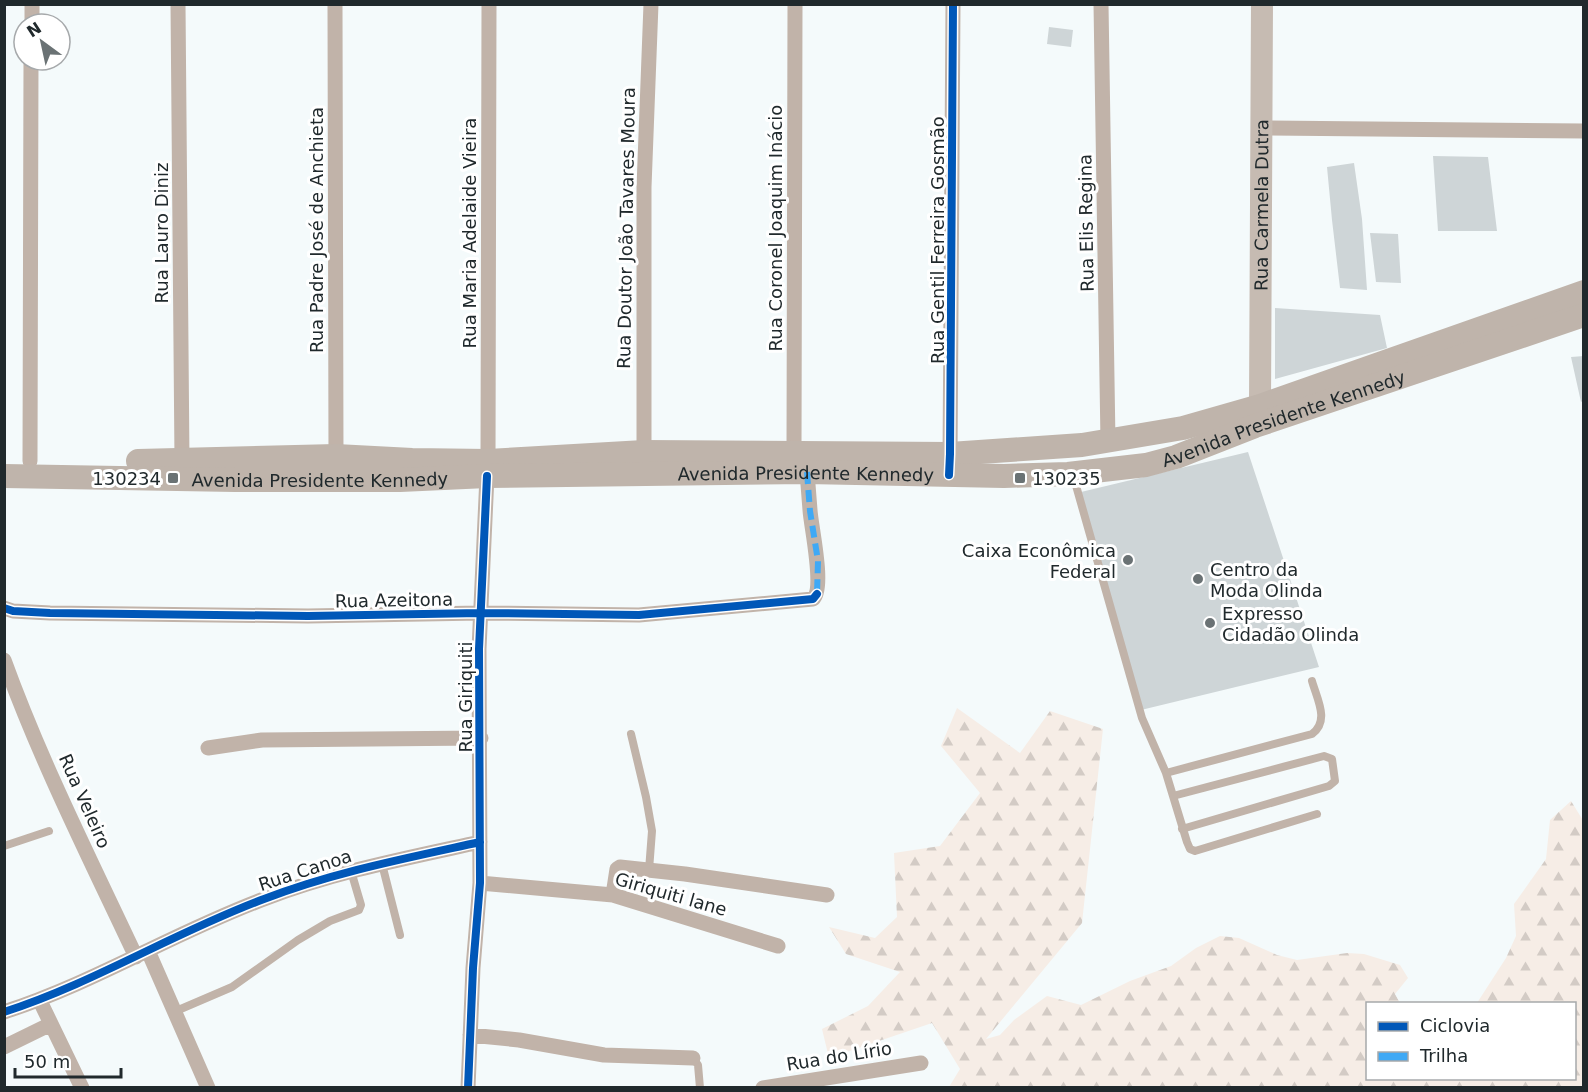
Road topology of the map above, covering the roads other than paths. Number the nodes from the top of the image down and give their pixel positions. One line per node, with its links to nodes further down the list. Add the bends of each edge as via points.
1 (178, 4): 20 (street, Rua Lauro Diniz)
2 (335, 4): 17 (street, Rua Padre José de Anchieta)
3 (489, 4): 23 (street, Rua Maria Adelaide Vieira)
4 (651, 4): 16 (street, Rua Doutor João Tavares Moura, via 644,187)
5 (795, 4): 21 (street, Rua Coronel Joaquim Inácio)
6 (954, 4): 22 (street, Rua Gentil Ferreira Gosmão)
7 (1101, 4): 15 (street, Rua Elis Regina)
8 (1262, 4): 10 (street, Rua Carmela Dutra)
9 (31, 72): 18 (street)
10 (1262, 128): 11 (street); 14 (street, Rua Carmela Dutra)
11 (1584, 131)
12 (1584, 292): 14 (main road, Avenida Presidente Kennedy)
13 (1584, 315): 24 (main road, Avenida Presidente Kennedy, via 1255,426 1176,457 1146,465)
14 (1260, 406): 15 (main road, Avenida Presidente Kennedy, via 1183,428)
15 (1108, 442): 22 (main road, Avenida Presidente Kennedy)
16 (644, 452): 21 (main road, Avenida Presidente Kennedy); 23 (main road, Avenida Presidente Kennedy)
17 (336, 456): 20 (main road, Avenida Presidente Kennedy); 23 (main road, Avenida Presidente Kennedy)
18 (30, 460): 19 (main road, Avenida Presidente Kennedy); 20 (main road, Avenida Presidente Kennedy)
19 (4, 461)
20 (182, 461)
21 (801, 462): 22 (main road, Avenida Presidente Kennedy); 23 (main road, Avenida Presidente Kennedy); 27 (street, Rua Azeitona, via 818,561 817,594 813,599 639,615)
22 (950, 465): 24 (main road, Avenida Presidente Kennedy)
23 (488, 468): 25 (main road, Avenida Presidente Kennedy, via 400,480); 27 (street, Rua Giriquiti)
24 (1073, 474): 33 (lane, via 1142,718)
25 (4, 476)
26 (7, 613): 27 (street, Rua Azeitona)
27 (481, 613): 31 (street, Rua Giriquiti)
28 (4, 660): 48 (street, Rua Veleiro, via 62,798)
29 (1312, 681): 33 (lane, via 1322,722 1312,734)
30 (631, 734): 41 (lane, via 652,831)
31 (481, 738): 32 (street, via 262,740); 39 (street, Rua Giriquiti)
32 (208, 748)
33 (1166, 773): 34 (lane)
34 (1173, 796): 36 (lane); 36 (lane, via 1324,756 1332,759 1335,781 1329,786)
35 (1317, 814): 36 (lane, via 1195,851 1190,849)
36 (1182, 829)
37 (49, 831): 38 (lane)
38 (4, 846)
39 (480, 849): 40 (street, Rua Canoa); 43 (street, Rua Giriquiti)
40 (382, 864): 42 (street, Rua Canoa); 46 (lane)
41 (649, 870): 44 (street); 45 (street, via 617,869)
42 (351, 871): 48 (street, Rua Canoa, via 262,899); 50 (lane, via 359,910 298,939 232,987)
43 (480, 883): 45 (street, Giriquiti lane); 53 (street, Rua Giriquiti)
44 (827, 895)
45 (613, 896): 47 (street, Giriquiti lane)
46 (400, 935)
47 (778, 945)
48 (142, 954): 49 (street, Rua Canoa); 50 (street, Rua Veleiro)
49 (40, 1001): 51 (street, Rua Canoa); 52 (street)
50 (176, 1011): 58 (street, Rua Veleiro)
51 (4, 1012)
52 (51, 1024): 54 (street); 57 (street)
53 (470, 1035): 55 (street, via 604,1055); 59 (street, Rua Giriquiti)
54 (4, 1047)
55 (693, 1058): 60 (lane, via 698,1065)
56 (921, 1063): 61 (street, Rua do Lírio)
57 (82, 1088)
58 (208, 1088)
59 (468, 1088)
60 (700, 1088)
61 (763, 1088)

